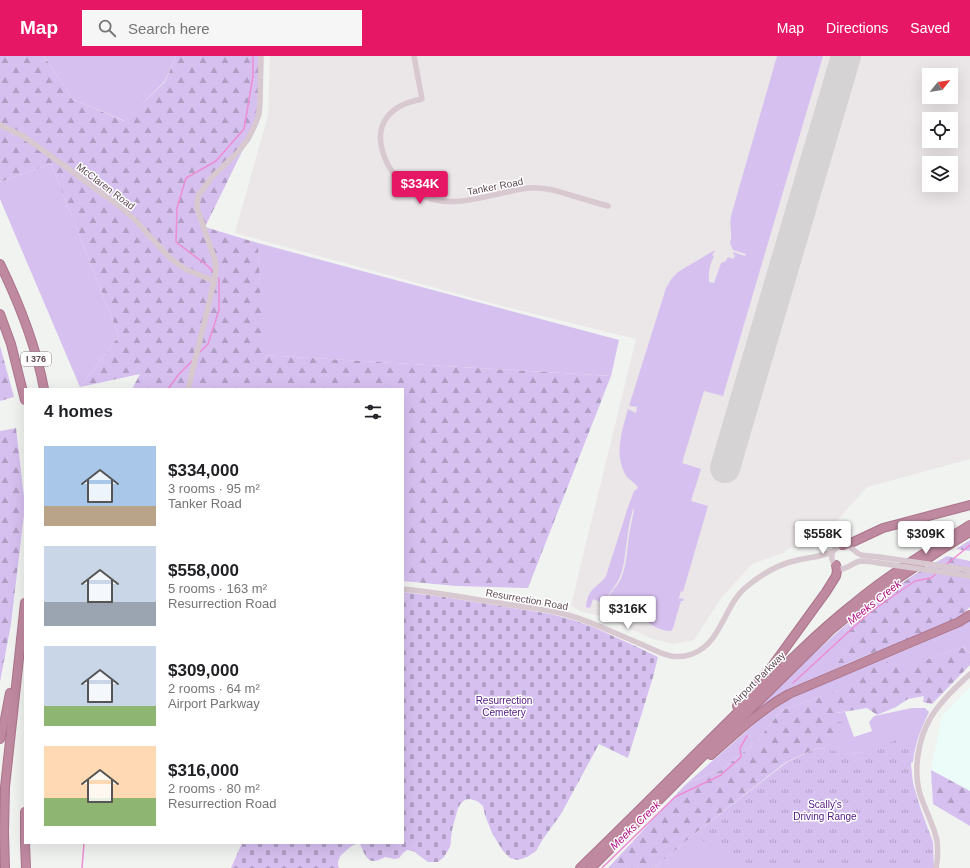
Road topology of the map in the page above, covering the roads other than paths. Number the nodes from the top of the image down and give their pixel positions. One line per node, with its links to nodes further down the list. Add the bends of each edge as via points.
1 (261, 56): 7 (street, via 260,103 255,125 238,152 212,177 198,196 197,208 216,263)
2 (414, 56): 4 (street, Tanker Road, via 422,99 393,110 383,124 380,137 381,147 390,168 406,187 420,196 442,202 464,201 523,188 538,188 559,191)
3 (0, 125): 7 (street, McClaren Road, via 23,136 122,208 170,258 185,269)
4 (608, 206)
5 (0, 257): 8 (highway)
6 (0, 264): 8 (highway, I 376)
7 (214, 281): 11 (street)
8 (17, 300): 10 (highway, I 376)
9 (0, 314): 12 (highway, I 376, via 11,344)
10 (44, 388)
11 (188, 388)
12 (24, 396)
13 (970, 505): 16 (highway, via 883,528)
14 (970, 525): 31 (highway, Airport Parkway, via 890,576 852,604 787,663)
15 (970, 532): 29 (highway, Airport Parkway, via 876,593 831,630)
16 (842, 545): 17 (street, Resurrection Road); 19 (street, via 849,546 858,554)
17 (833, 551): 18 (street, Resurrection Road); 20 (street)
18 (815, 558): 20 (street, Resurrection Road); 23 (street, Resurrection Road, via 798,560 760,576 738,595 710,642 697,652 683,656 670,656 589,622 563,614)
19 (879, 560): 20 (street, Resurrection Road, via 860,561 843,569); 21 (street, bridge); 22 (street, bridge)
20 (834, 563): 31 (highway, via 837,571 834,580 763,677)
21 (970, 570)
22 (970, 576)
23 (404, 589)
24 (24, 609): 28 (highway, via 14,676)
25 (24, 611): 32 (highway, via 5,787)
26 (970, 616): 29 (highway, via 775,702)
27 (970, 674): 36 (street, via 931,718 921,740 917,762 920,793 937,840)
28 (0, 739)
29 (657, 801): 35 (highway, Airport Parkway)
30 (25, 845): 33 (highway)
31 (602, 846): 34 (highway, Airport Parkway)
32 (5, 868)
33 (27, 868)
34 (580, 868)
35 (591, 868)
36 (936, 868)

